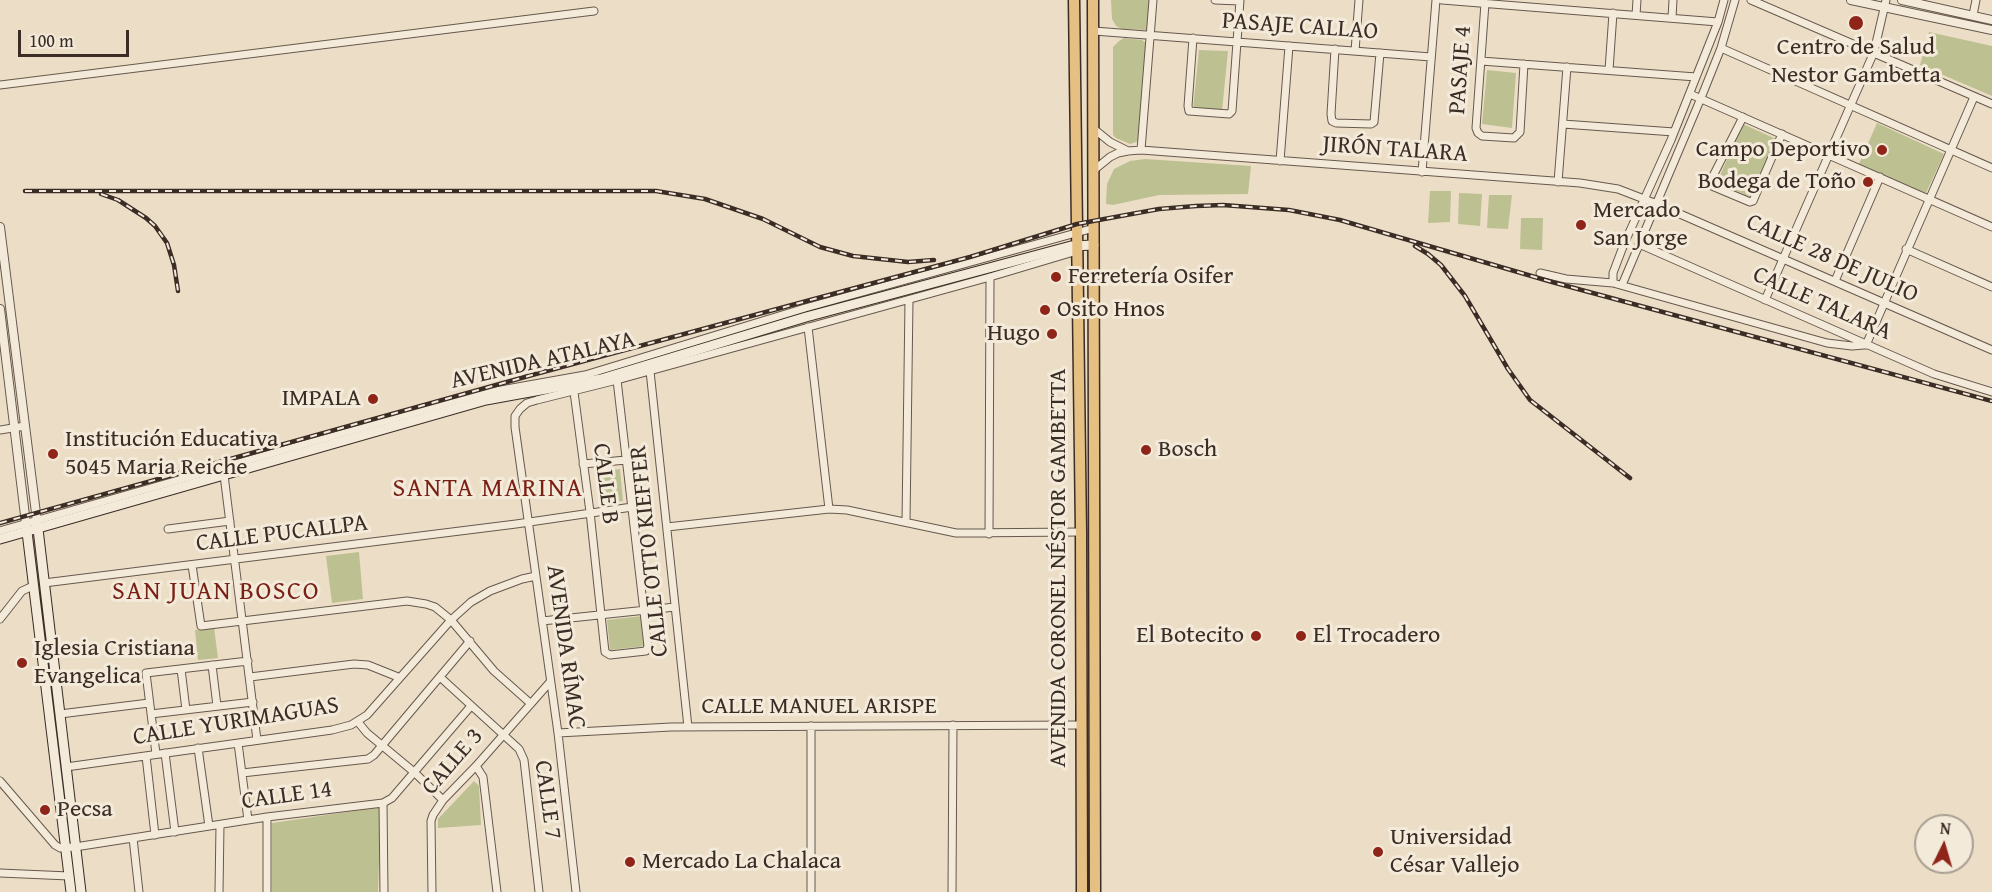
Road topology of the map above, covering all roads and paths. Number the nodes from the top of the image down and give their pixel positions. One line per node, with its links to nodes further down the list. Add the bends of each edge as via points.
1 (1074, 0): 74 (main road, AVENIDA CORONEL NÉSTOR GAMBETTA)
2 (1093, 0): 31 (main road, AVENIDA CORONEL NÉSTOR GAMBETTA)
3 (1153, 0): 32 (street)
4 (1215, 0): 17 (street)
5 (1359, 0): 38 (street)
6 (1436, 0): 41 (street)
7 (1442, 0): 18 (street)
8 (1580, 0): 22 (street)
9 (1637, 0): 25 (street)
10 (1673, 0): 27 (street)
11 (1724, 0): 29 (street)
12 (1736, 0): 36 (street)
13 (1751, 0): 39 (street)
14 (1851, 0): 21 (street)
15 (1902, 0): 20 (street)
16 (1976, 0): 26 (street)
17 (1240, 1): 34 (street)
18 (1468, 1): 19 (street)
19 (1485, 3): 22 (street); 42 (street, PASAJE 4)
20 (1931, 3): 26 (street)
21 (1885, 4): 30 (street); 39 (street)
22 (1580, 10): 24 (street)
23 (594, 11): 47 (street)
24 (1613, 13): 25 (street); 45 (street)
25 (1636, 15): 27 (street)
26 (1973, 15): 28 (street)
27 (1672, 18): 29 (street)
28 (1992, 20)
29 (1718, 22): 46 (street)
30 (1992, 30)
31 (1094, 31): 32 (street, PASAJE CALLAO); 55 (main road, AVENIDA CORONEL NÉSTOR GAMBETTA)
32 (1150, 35): 33 (street, PASAJE CALLAO); 58 (street)
33 (1193, 38): 34 (street, PASAJE CALLAO); 34 (street, via 1188,106 1193,113 1225,115 1232,111)
34 (1237, 42): 35 (street, PASAJE CALLAO)
35 (1289, 46): 37 (street, PASAJE CALLAO); 62 (street)
36 (1721, 48): 50 (street); 52 (street)
37 (1335, 49): 38 (street, PASAJE CALLAO); 40 (street, via 1331,114 1336,123 1374,122)
38 (1355, 51): 40 (street, PASAJE CALLAO)
39 (1874, 52): 49 (street); 52 (street)
40 (1380, 53): 41 (street, PASAJE CALLAO)
41 (1431, 57): 65 (street)
42 (1481, 61): 43 (street); 43 (street, PASAJE 4, via 1478,133 1514,138 1520,132)
43 (1524, 64): 44 (street)
44 (1567, 67): 45 (street); 54 (street)
45 (1609, 70): 46 (street)
46 (1696, 77): 48 (street)
47 (0, 85)
48 (1690, 94): 50 (street); 56 (street)
49 (1974, 97): 51 (street); 59 (street)
50 (1701, 98): 53 (street); 70 (street)
51 (1992, 104)
52 (1850, 106): 59 (street); 61 (street)
53 (1743, 117): 57 (street); 57 (street, via 1712,178 1712,186 1753,201)
54 (1563, 124): 56 (street); 67 (street)
55 (1094, 129): 60 (street); 64 (main road, AVENIDA CORONEL NÉSTOR GAMBETTA)
56 (1674, 132): 68 (street)
57 (1782, 134): 61 (street)
58 (1141, 150): 60 (street, JIRÓN TALARA); 62 (street, JIRÓN TALARA)
59 (1951, 150): 63 (street); 69 (street)
60 (1128, 151): 64 (street, JIRÓN TALARA, via 1110,157)
61 (1828, 154): 66 (street); 78 (street)
62 (1280, 161): 65 (street, JIRÓN TALARA)
63 (1992, 168)
64 (1094, 170): 73 (main road, AVENIDA CORONEL NÉSTOR GAMBETTA)
65 (1422, 172): 67 (street, JIRÓN TALARA)
66 (1880, 177): 69 (street); 81 (street)
67 (1558, 182): 68 (street, JIRÓN TALARA, via 1618,189)
68 (1646, 199): 70 (street, JIRÓN TALARA); 82 (street, via 1624,243)
69 (1929, 199): 72 (street); 77 (street)
70 (1657, 204): 75 (street); 78 (street, CALLE 28 DE JULIO)
71 (0, 227): 85 (street)
72 (1992, 227)
73 (1094, 228): 74 (street, AVENIDA ATALAYA); 76 (main road, AVENIDA CORONEL NÉSTOR GAMBETTA)
74 (1077, 243): 76 (main road, AVENIDA ATALAYA); 80 (street, AVENIDA ATALAYA); 104 (main road, AVENIDA ATALAYA, via 806,317 601,379 494,398); 111 (street, AVENIDA ATALAYA, via 805,308 585,375 484,393); 116 (main road, AVENIDA CORONEL NÉSTOR GAMBETTA)
75 (1639, 244): 83 (street); 87 (street, CALLE TALARA)
76 (1094, 245): 191 (main road, AVENIDA CORONEL NÉSTOR GAMBETTA)
77 (1906, 249): 84 (street); 88 (street)
78 (1783, 259): 81 (street, CALLE 28 DE JULIO); 87 (street)
79 (1540, 273): 82 (street)
80 (990, 277): 86 (street, AVENIDA ATALAYA); 117 (street)
81 (1835, 281): 88 (street, CALLE 28 DE JULIO)
82 (1613, 283): 83 (street)
83 (1622, 285): 91 (street, via 1827,343)
84 (1992, 287)
85 (4, 296): 99 (street)
86 (909, 300): 90 (street, AVENIDA ATALAYA); 110 (street)
87 (1765, 300): 91 (street, CALLE TALARA)
88 (1883, 303): 91 (street); 92 (street, CALLE 28 DE JULIO)
89 (0, 309): 93 (street)
90 (808, 327): 94 (street, AVENIDA ATALAYA); 106 (street)
91 (1866, 345): 97 (street, CALLE TALARA, via 1934,374)
92 (1992, 350)
93 (3, 361): 100 (street)
94 (650, 371): 95 (street, AVENIDA ATALAYA); 112 (street, CALLE OTTO KIEFFER)
95 (617, 381): 96 (street, AVENIDA ATALAYA); 102 (street)
96 (574, 392): 98 (street, AVENIDA ATALAYA, via 527,403); 103 (street, CALLE B)
97 (1992, 392)
98 (520, 409): 109 (street, AVENIDA RÍMAC, via 515,427)
99 (25, 426): 100 (street); 111 (street)
100 (14, 428): 101 (street); 113 (street)
101 (0, 430)
102 (626, 460): 103 (street); 105 (street)
103 (583, 464): 107 (street, CALLE B)
104 (225, 475): 108 (street); 111 (main road, AVENIDA ATALAYA)
105 (632, 507): 107 (street, CALLE PUCALLPA); 125 (street)
106 (829, 509): 110 (street); 112 (street)
107 (590, 512): 109 (street, CALLE PUCALLPA); 126 (street, CALLE B)
108 (230, 521): 114 (street); 119 (street)
109 (529, 521): 119 (street, CALLE PUCALLPA); 121 (street, AVENIDA RÍMAC)
110 (906, 522): 117 (street, via 956,533)
111 (38, 525): 113 (main road, AVENIDA ATALAYA); 122 (main road)
112 (667, 527): 124 (street, CALLE OTTO KIEFFER)
113 (26, 528): 115 (street, AVENIDA ATALAYA); 118 (main road, AVENIDA ATALAYA); 123 (main road)
114 (168, 529)
115 (0, 531)
116 (1081, 532): 117 (street); 148 (main road, AVENIDA CORONEL NÉSTOR GAMBETTA)
117 (989, 534)
118 (0, 539)
119 (235, 560): 120 (street, CALLE PUCALLPA); 128 (street)
120 (192, 565): 122 (street, CALLE PUCALLPA); 128 (street, via 201,626)
121 (536, 576): 129 (street, CALLE YURIMAGUAS, via 490,591); 130 (street, AVENIDA RÍMAC)
122 (45, 588): 123 (main road); 145 (main road)
123 (33, 590): 127 (street, via 27,587 22,591); 175 (main road)
124 (675, 607): 125 (street); 151 (street, CALLE OTTO KIEFFER)
125 (644, 610): 126 (street); 126 (street, CALLE B, via 646,651 610,655 605,652)
126 (601, 615): 130 (street)
127 (0, 619)
128 (243, 620): 129 (street, via 407,601 435,607); 132 (street)
129 (451, 620): 131 (street); 136 (street, CALLE YURIMAGUAS)
130 (542, 621): 138 (street, AVENIDA RÍMAC)
131 (470, 641): 137 (street); 140 (street, via 494,671)
132 (248, 661): 133 (street); 135 (street)
133 (212, 665): 134 (street); 142 (street)
134 (181, 669): 141 (street, via 146,673); 144 (street)
135 (250, 677): 136 (street, via 354,664 368,665); 139 (street)
136 (398, 677): 147 (street, CALLE YURIMAGUAS)
137 (440, 677): 143 (street, CALLE 7); 156 (street)
138 (550, 682): 140 (street, CALLE 3); 152 (street, AVENIDA RÍMAC)
139 (253, 702): 142 (street); 154 (street)
140 (530, 703): 153 (street, CALLE 3)
141 (149, 704): 145 (street); 146 (street)
142 (218, 706): 144 (street)
143 (471, 706): 153 (street, CALLE 7); 163 (street)
144 (186, 710): 146 (street)
145 (60, 714): 162 (main road)
146 (151, 714): 159 (street)
147 (358, 722): 154 (street, CALLE YURIMAGUAS, via 332,730); 156 (street)
148 (1081, 724): 149 (street, CALLE MANUEL ARISPE); 190 (main road, AVENIDA CORONEL NÉSTOR GAMBETTA)
149 (953, 725): 150 (street, CALLE MANUEL ARISPE); 189 (street)
150 (811, 726): 151 (street, CALLE MANUEL ARISPE); 188 (street)
151 (688, 727): 152 (street, CALLE MANUEL ARISPE)
152 (558, 733): 187 (street, AVENIDA RÍMAC)
153 (503, 734): 161 (street, CALLE 3); 186 (street, CALLE 7, via 519,749 524,760)
154 (257, 740): 155 (street, CALLE YURIMAGUAS)
155 (238, 743): 157 (street, CALLE YURIMAGUAS); 164 (street)
156 (381, 744): 163 (street); 164 (street, via 368,759)
157 (198, 748): 158 (street, CALLE YURIMAGUAS); 171 (street)
158 (165, 753): 159 (street, CALLE YURIMAGUAS); 172 (street)
159 (156, 754): 160 (street, CALLE YURIMAGUAS)
160 (147, 756): 162 (street, CALLE YURIMAGUAS); 173 (street)
161 (476, 766): 166 (street, CALLE 3); 185 (street, via 485,788)
162 (66, 767): 175 (main road)
163 (414, 772): 166 (street); 167 (street)
164 (242, 773): 169 (street)
165 (0, 781): 175 (street, via 55,845)
166 (443, 800): 184 (street, CALLE 3, via 431,821)
167 (383, 803): 168 (street, CALLE 14); 183 (street)
168 (267, 817): 169 (street, CALLE 14); 182 (street)
169 (248, 820): 170 (street, CALLE 14)
170 (220, 825): 171 (street, CALLE 14); 181 (street)
171 (209, 826): 172 (street, CALLE 14)
172 (176, 832): 173 (street, CALLE 14)
173 (155, 835): 174 (street, CALLE 14)
174 (133, 838): 175 (street, CALLE 14); 180 (street)
175 (71, 848): 177 (main road); 179 (main road)
176 (0, 873): 177 (street)
177 (69, 876): 178 (main road)
178 (71, 892)
179 (81, 892)
180 (139, 892)
181 (219, 892)
182 (267, 892)
183 (384, 892)
184 (432, 892)
185 (496, 892)
186 (539, 892)
187 (576, 892)
188 (811, 892)
189 (952, 892)
190 (1082, 892)
191 (1095, 892)

